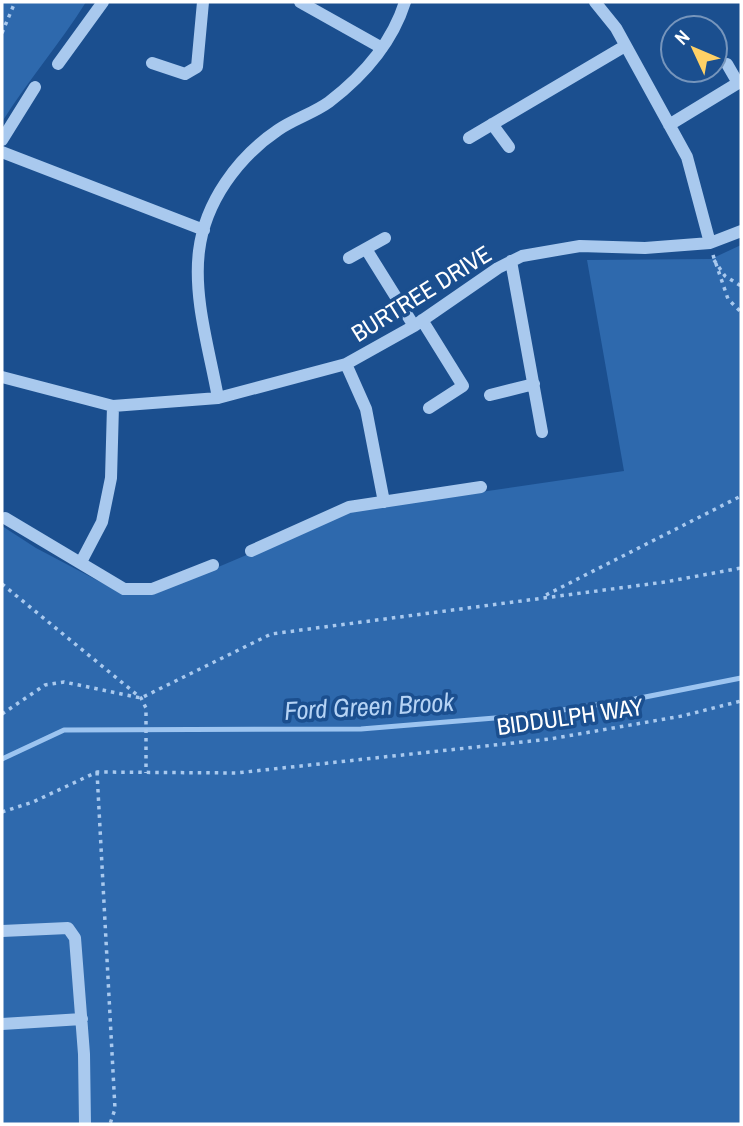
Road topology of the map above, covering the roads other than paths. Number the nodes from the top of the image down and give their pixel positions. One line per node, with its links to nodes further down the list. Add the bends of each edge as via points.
1 (103, 2): 9 (street)
2 (203, 2): 8 (street, via 197,67 185,74)
3 (300, 2): 7 (street)
4 (405, 2): 7 (street)
5 (595, 2): 6 (street)
6 (625, 46): 13 (street); 14 (street)
7 (382, 48): 19 (street, via 328,103 250,150 225,184)
8 (152, 63)
9 (58, 64)
10 (729, 67): 11 (street)
11 (740, 85): 14 (street)
12 (36, 87): 16 (street)
13 (492, 124): 15 (street); 17 (street)
14 (669, 125): 22 (street, via 687,157)
15 (469, 138)
16 (2, 139)
17 (509, 147)
18 (2, 152): 19 (street)
19 (204, 230): 31 (street, via 199,252 201,305)
20 (741, 231): 22 (street, BURTREE DRIVE)
21 (385, 238): 23 (street)
22 (710, 243): 25 (street, BURTREE DRIVE, via 580,246)
23 (366, 249): 24 (street); 26 (street)
24 (349, 258)
25 (511, 261): 26 (street, BURTREE DRIVE); 29 (street)
26 (418, 323): 27 (street, BURTREE DRIVE); 33 (street, via 463,386)
27 (346, 364): 31 (street, BURTREE DRIVE); 36 (street, via 366,409)
28 (2, 377): 32 (street, BURTREE DRIVE)
29 (534, 384): 30 (street); 34 (street)
30 (490, 394)
31 (218, 398): 32 (street, BURTREE DRIVE)
32 (114, 405): 39 (street, via 107,500 102,522)
33 (429, 408)
34 (542, 432)
35 (481, 486): 36 (street)
36 (384, 502): 38 (street, via 349,507)
37 (5, 518): 39 (street)
38 (251, 551)
39 (81, 562): 40 (street, via 124,589 152,589)
40 (213, 565)
41 (2, 931): 42 (street, via 68,928 78,953)
42 (82, 1019): 43 (street); 44 (street)
43 (2, 1024)
44 (85, 1124)

